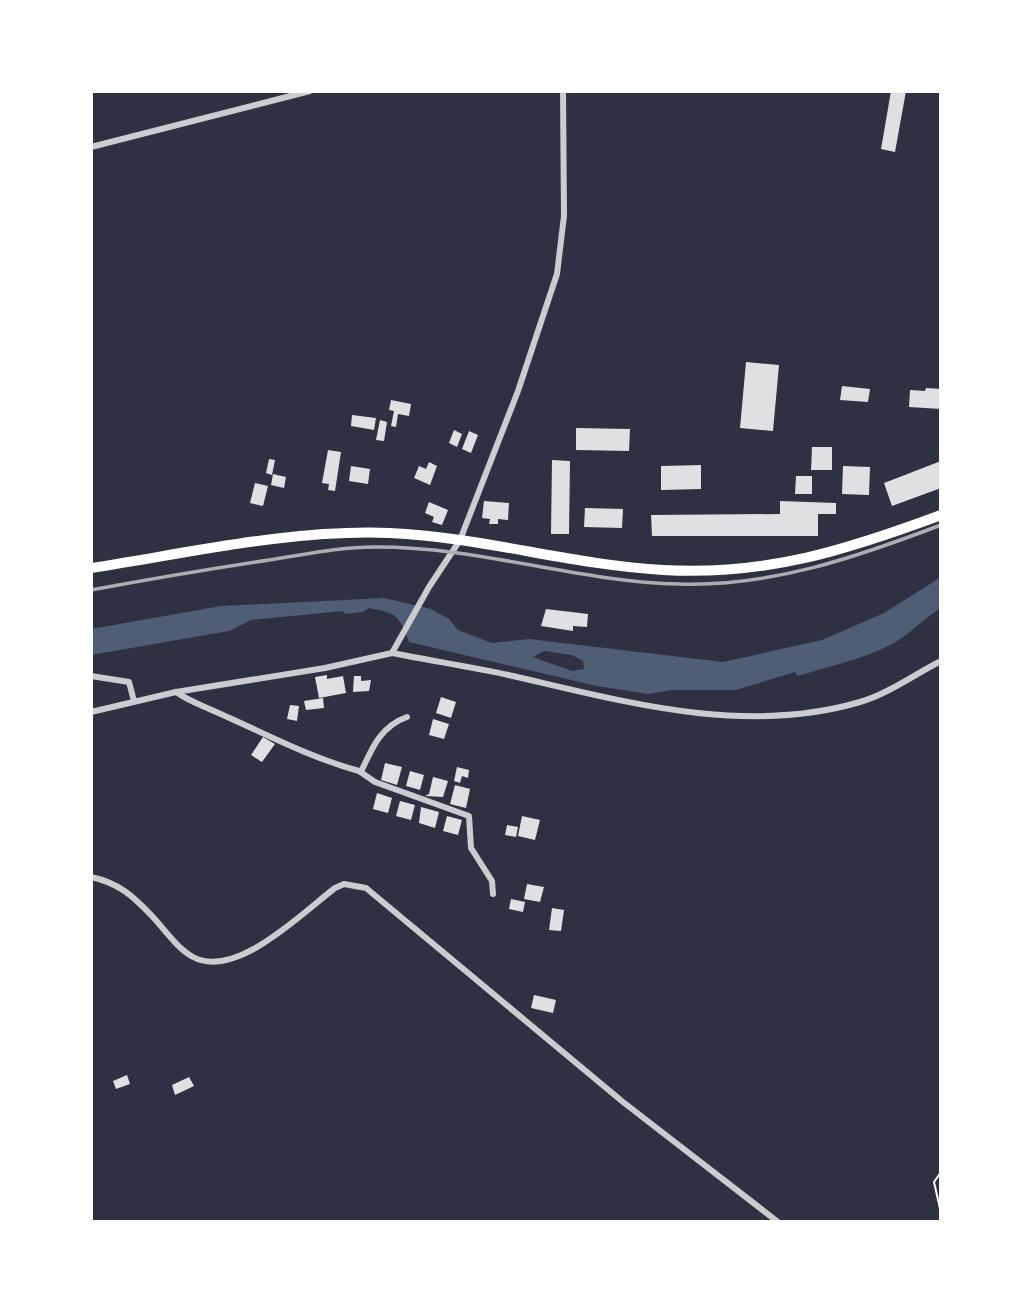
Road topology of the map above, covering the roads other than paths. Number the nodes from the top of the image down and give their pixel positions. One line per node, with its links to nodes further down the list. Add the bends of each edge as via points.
1 (310, 91): 3 (street)
2 (563, 91): 5 (street, via 564,216 557,275)
3 (91, 147)
4 (941, 515): 5 (main road, via 837,552 734,569 633,567)
5 (460, 540): 6 (main road, via 389,533 324,535); 7 (street)
6 (91, 568)
7 (392, 653): 8 (street, via 646,707 725,714 791,714 859,703); 10 (street)
8 (941, 661)
9 (91, 676): 11 (street, via 129,682)
10 (176, 692): 11 (street); 14 (street, via 249,729)
11 (134, 701): 12 (street)
12 (91, 712)
13 (407, 717): 14 (street, via 381,733)
14 (361, 772): 16 (street, via 375,782 469,816 471,848 492,881)
15 (91, 877): 17 (street, via 121,886 180,948 217,964 241,957 335,888 344,884 366,887 623,1102)
16 (493, 894)
17 (778, 1222)

